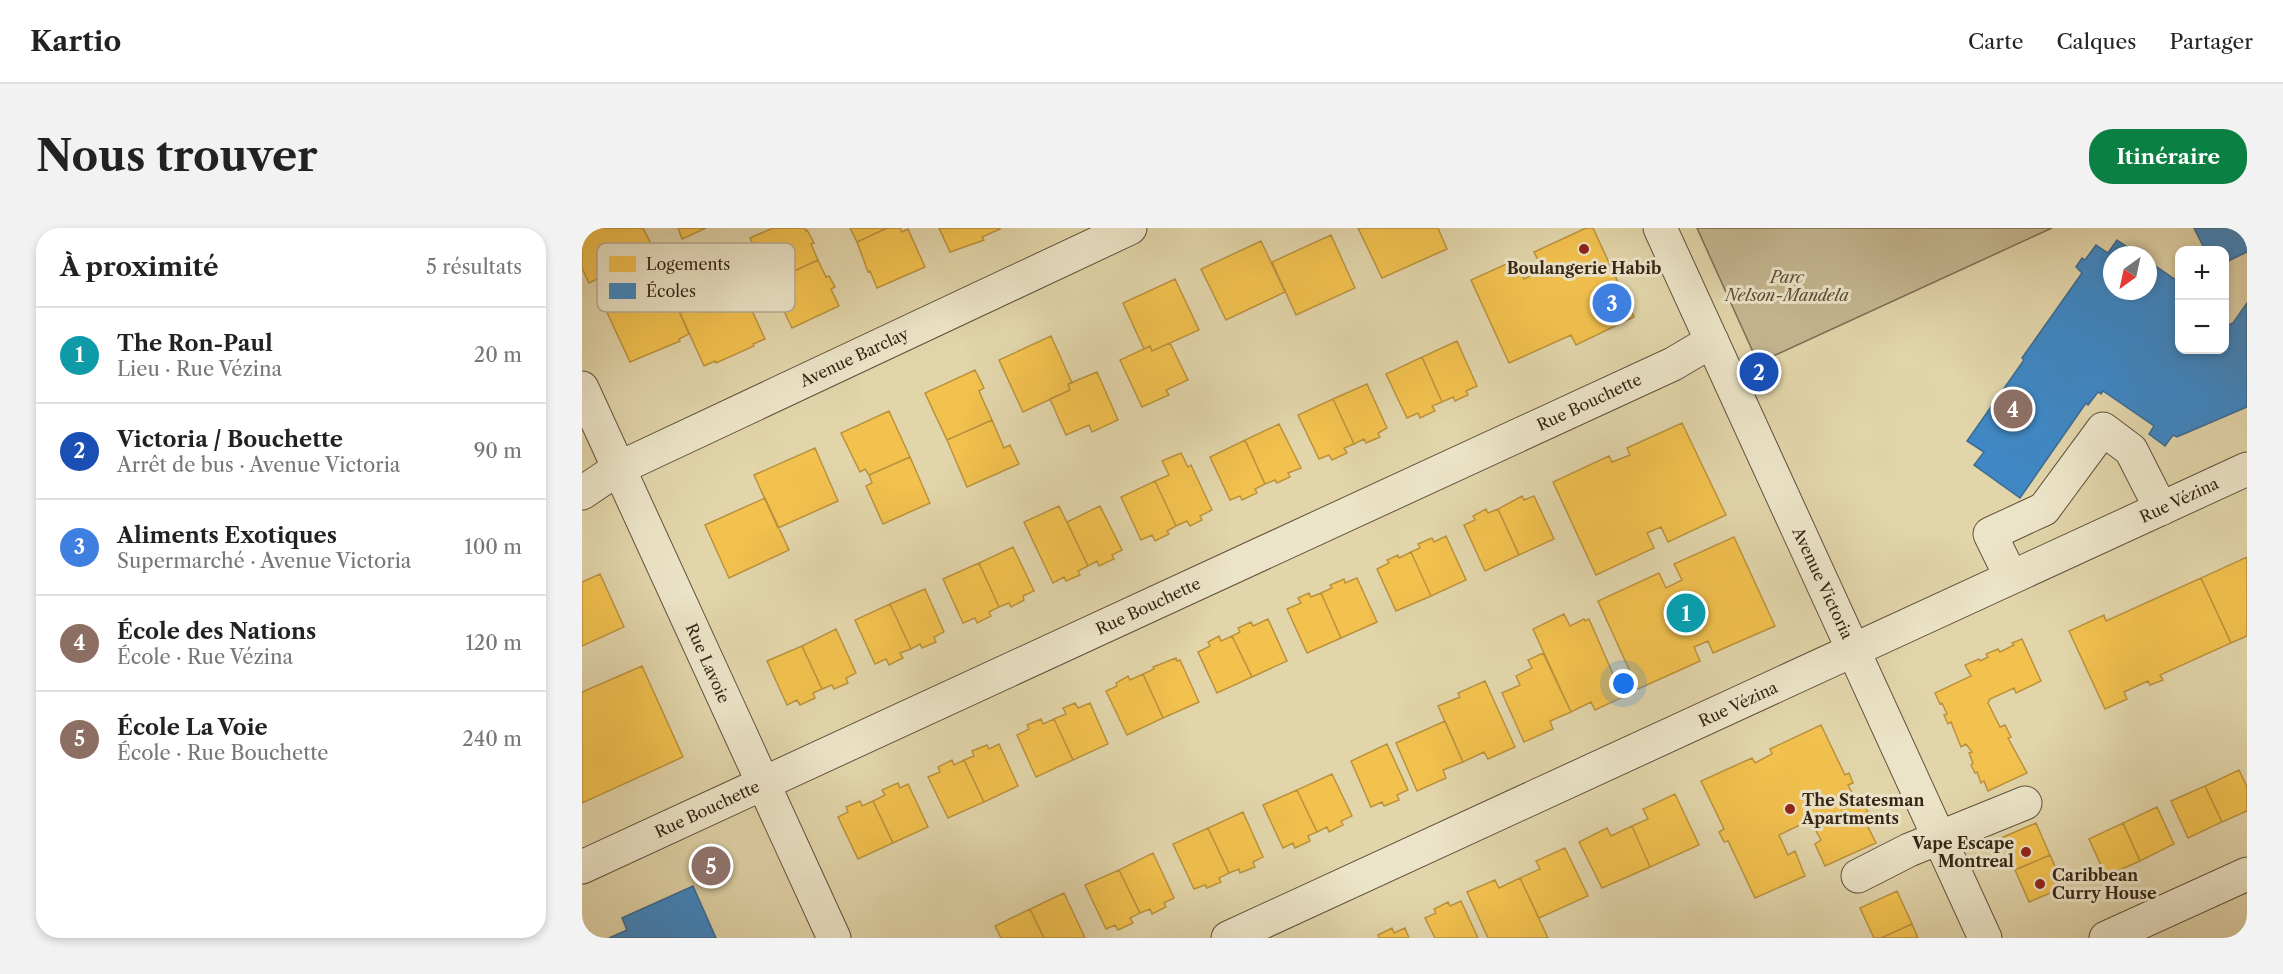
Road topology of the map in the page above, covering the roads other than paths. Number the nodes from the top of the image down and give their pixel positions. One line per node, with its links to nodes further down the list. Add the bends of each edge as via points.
1 (1130, 228): 5 (street, Avenue Barclay)
2 (1660, 228): 3 (street, Avenue Victoria)
3 (1712, 341): 10 (street, Avenue Victoria); 11 (street, Rue Bouchette, via 1673,364)
4 (582, 388): 5 (street, Rue Lavoie)
5 (619, 468): 7 (street, Avenue Barclay); 11 (street, Rue Lavoie)
6 (2247, 469): 8 (street, Rue Vézina)
7 (582, 493)
8 (2161, 509): 9 (street, Rue Vézina); 9 (street, via 2131,450 2103,429 2044,509 1990,534)
9 (2012, 577): 10 (street, Rue Vézina)
10 (1854, 650): 13 (street, Avenue Victoria); 19 (street, Rue Vézina)
11 (763, 783): 15 (street, Rue Bouchette); 18 (street, Rue Lavoie)
12 (2025, 803): 13 (street)
13 (1935, 830): 14 (street); 17 (street, via 1909,850); 20 (street, Avenue Victoria)
14 (1880, 844)
15 (582, 867)
16 (2247, 874): 21 (street)
17 (1858, 876)
18 (834, 938)
19 (1228, 938)
20 (1985, 938)
21 (2106, 938)

